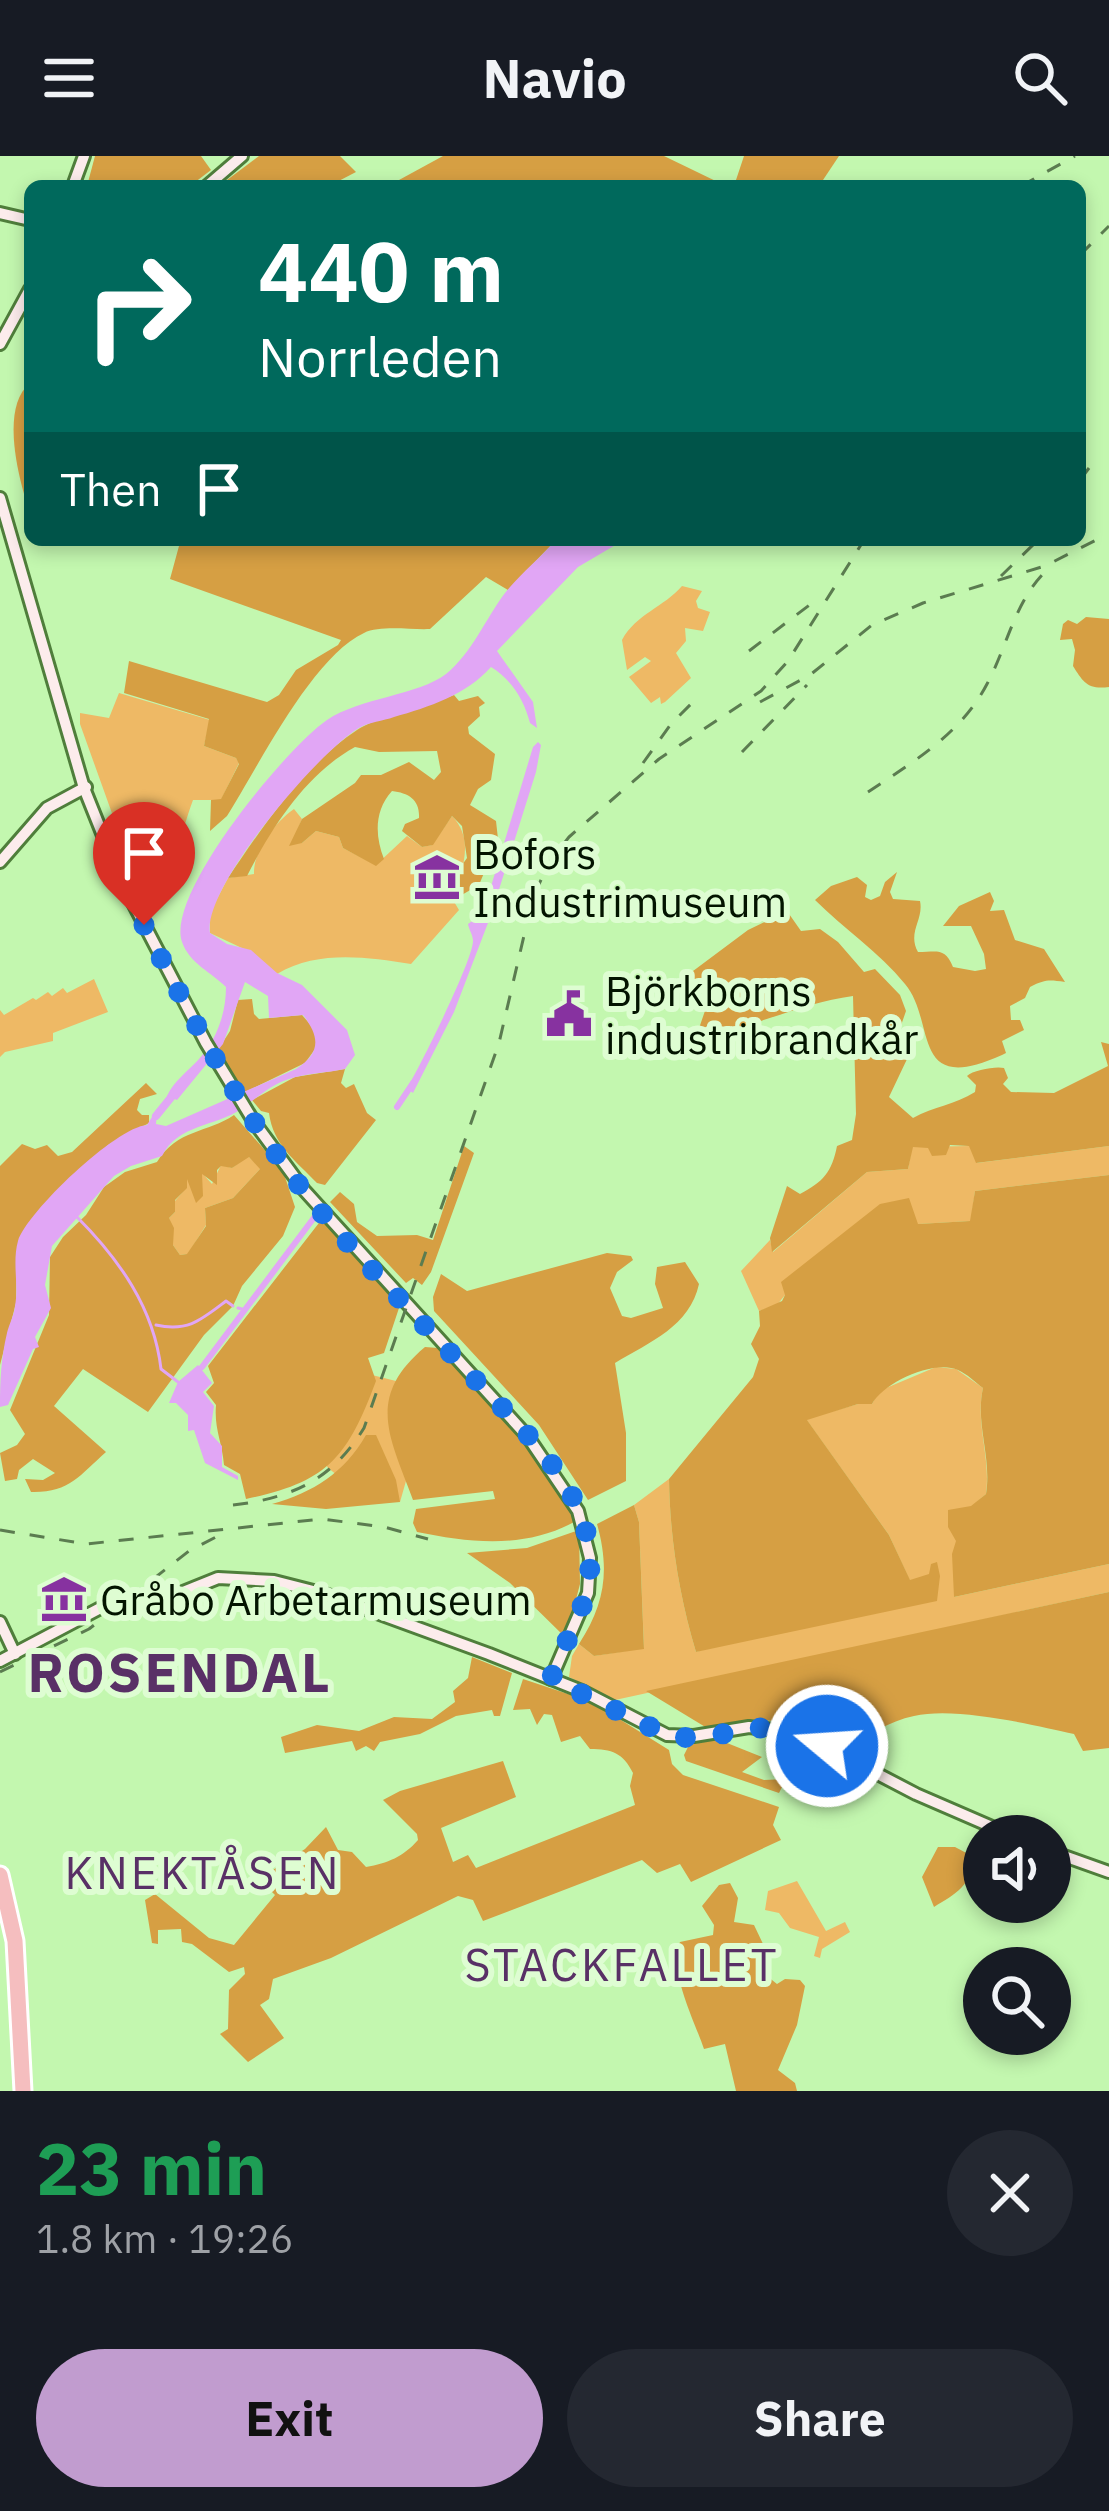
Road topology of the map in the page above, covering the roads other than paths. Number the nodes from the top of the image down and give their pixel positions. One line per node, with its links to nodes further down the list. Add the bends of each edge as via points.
1 (242, 156): 2 (street)
2 (214, 180)
3 (24, 301): 5 (street)
4 (24, 307): 5 (street)
5 (15, 319): 6 (street)
6 (0, 344)
7 (0, 498): 8 (street)
8 (86, 787): 9 (street, via 46,808); 13 (street, via 131,897 247,1112 327,1219 516,1424 573,1501 586,1532 589,1582)
9 (0, 858)
10 (0, 1622): 11 (street)
11 (15, 1654): 12 (street); 13 (street, via 108,1604 144,1607 206,1581 241,1578 325,1594)
12 (0, 1661)
13 (551, 1679): 14 (street, via 658,1732 799,1732)
14 (964, 1815)
15 (1071, 1858): 16 (street)
16 (1109, 1872)
17 (0, 1875): 19 (highway, via 15,1941)
18 (0, 1907): 19 (highway)
19 (17, 2057): 20 (highway)
20 (19, 2091)

